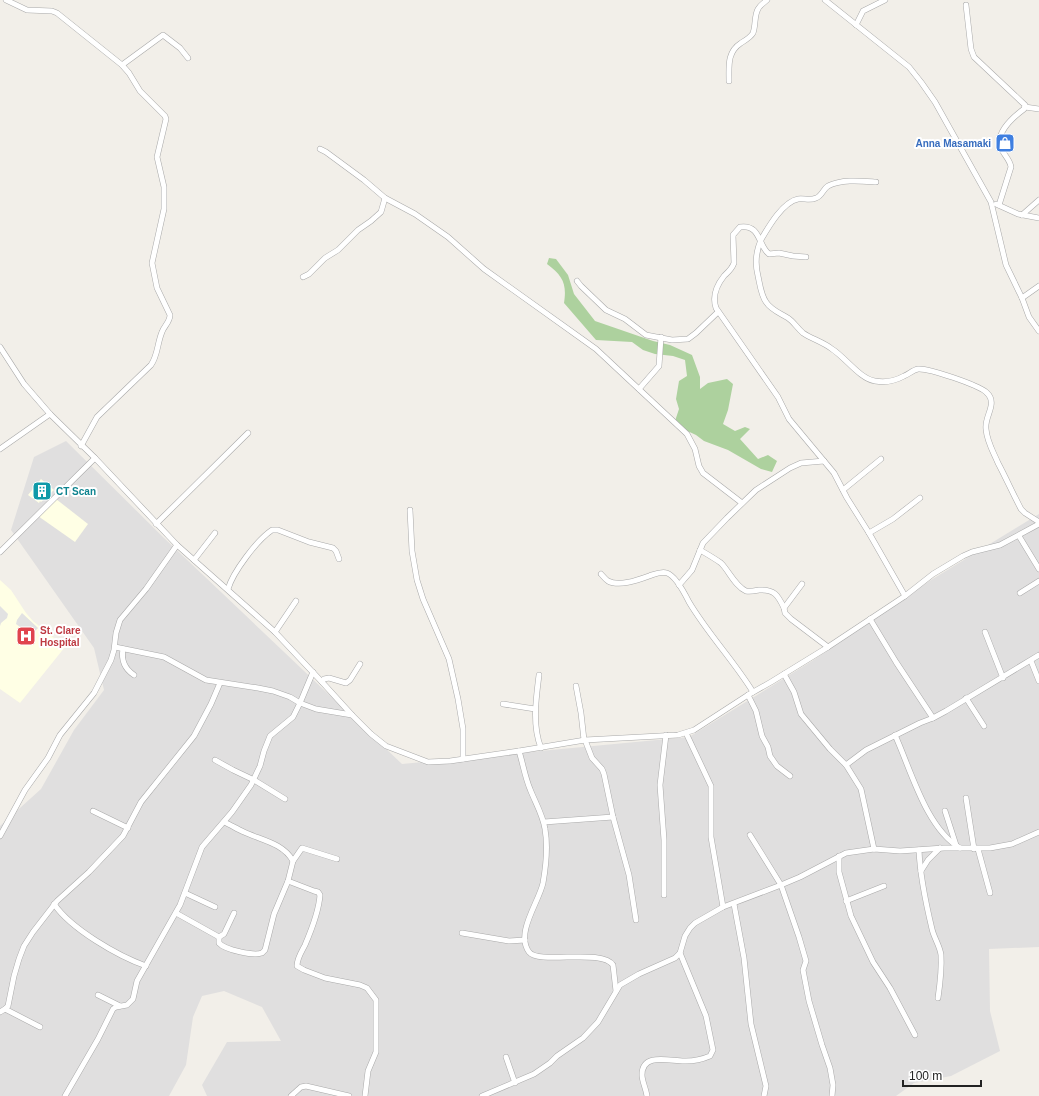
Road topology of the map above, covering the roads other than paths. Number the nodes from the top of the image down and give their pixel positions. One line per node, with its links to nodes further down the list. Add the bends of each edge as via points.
1 (6, 0): 8 (street, via 27,10 57,13)
2 (767, 0): 9 (street, via 758,9 752,35 734,49 730,56)
3 (825, 0): 6 (street)
4 (885, 0): 6 (street, via 862,11)
5 (966, 5): 10 (street, via 974,57 1018,97)
6 (856, 25): 16 (street, via 909,67 921,82 944,117)
7 (188, 58): 8 (street, via 178,46 163,35)
8 (122, 65): 33 (street, via 166,119 157,157 164,187 164,209 152,263 157,288 170,318 162,332 151,365 97,416)
9 (729, 81)
10 (1025, 107): 11 (street); 17 (street, via 1003,129 999,140 1011,167)
11 (1039, 109)
12 (320, 149): 14 (street)
13 (876, 182): 20 (street, via 835,183 824,189 817,198 791,201 769,226)
14 (385, 198): 22 (street, via 381,212); 30 (street, via 415,214 448,237 484,269 596,349)
15 (1039, 200): 18 (street)
16 (991, 202): 17 (street); 25 (street, via 1006,265)
17 (999, 205): 18 (street)
18 (1022, 215): 19 (street)
19 (1039, 218)
20 (761, 241): 21 (street, via 769,254); 26 (street, via 757,234 748,228 740,228 733,235 734,263 714,292 713,298); 42 (street, via 756,265 766,303 801,331 832,348 865,377 887,382 921,370 944,374 982,389 988,394 991,408 986,429 991,451 1021,509)
21 (806, 257)
22 (303, 277)
23 (577, 281): 28 (street, via 606,310 646,335)
24 (1039, 286): 25 (street)
25 (1022, 298): 27 (street, via 1029,316)
26 (718, 312): 28 (street, via 688,339); 37 (street, via 778,397 789,419)
27 (1039, 331)
28 (660, 337): 30 (street, via 658,366)
29 (0, 347): 31 (street, via 24,384)
30 (639, 389): 40 (street, via 687,434 703,472)
31 (50, 414): 33 (street); 34 (street)
32 (248, 433): 43 (street)
33 (81, 446): 35 (street)
34 (0, 449)
35 (95, 458): 43 (street); 49 (street)
36 (881, 459): 38 (street)
37 (824, 461): 38 (street, via 834,473); 40 (street, via 801,463 790,468 756,490)
38 (842, 490): 45 (street)
39 (920, 498): 45 (street, via 893,519)
40 (742, 503): 48 (street, via 703,542)
41 (410, 510): 94 (street, via 417,580 449,659 463,729)
42 (1039, 523): 46 (street)
43 (156, 524): 47 (street)
44 (215, 533): 51 (street)
45 (869, 533): 59 (street)
46 (1019, 536): 52 (street); 59 (street, via 1000,545 963,556 933,574)
47 (177, 544): 51 (street); 65 (street, via 146,589 120,620)
48 (700, 550): 56 (street, via 692,570); 61 (street, via 715,558 741,588 748,591 773,592 780,598)
49 (0, 552)
50 (339, 559): 57 (street, via 333,548 272,530 237,568)
51 (194, 560): 57 (street)
52 (1039, 569)
53 (601, 574): 56 (street, via 607,580 619,583 664,573 670,575)
54 (1039, 581): 58 (street)
55 (802, 584): 61 (street)
56 (679, 585): 80 (street, via 705,627 744,677)
57 (228, 589): 63 (street)
58 (1020, 593)
59 (905, 596): 62 (street)
60 (296, 601): 63 (street)
61 (784, 608): 66 (street, via 791,620)
62 (870, 619): 66 (street); 86 (street)
63 (275, 632): 71 (street)
64 (985, 632): 75 (street)
65 (115, 647): 67 (street); 109 (street, via 94,693 60,735 48,758 25,790)
66 (828, 647): 73 (street)
67 (123, 649): 72 (street, via 123,662); 78 (street, via 164,657 206,680)
68 (1039, 655): 69 (street)
69 (1031, 661): 75 (street); 76 (street)
70 (360, 664): 77 (street, via 346,683 329,678)
71 (313, 672): 77 (street); 82 (street)
72 (134, 674)
73 (784, 674): 80 (street); 96 (street, via 794,692 801,714)
74 (540, 675): 84 (street)
75 (1003, 678): 81 (street)
76 (1039, 681)
77 (322, 682): 85 (street)
78 (220, 683): 82 (street, via 273,691); 106 (street, via 194,736 141,802)
79 (576, 686): 91 (street)
80 (751, 693): 88 (street); 97 (street, via 770,756 777,766)
81 (966, 698): 86 (street); 87 (street)
82 (300, 703): 85 (street); 98 (street, via 293,717 270,736)
83 (503, 704): 84 (street)
84 (535, 709): 92 (street, via 537,736)
85 (352, 716): 94 (street, via 386,746 420,760 440,762)
86 (933, 718): 90 (street)
87 (984, 726)
88 (686, 733): 89 (street); 130 (street, via 711,786 711,837)
89 (666, 735): 91 (street); 124 (street, via 660,785)
90 (895, 735): 96 (street, via 866,750); 110 (street, via 924,805 945,836)
91 (584, 740): 92 (street); 103 (street, via 592,758 604,774)
92 (541, 748): 93 (street)
93 (519, 751): 94 (street); 105 (street, via 527,782)
94 (463, 759)
95 (215, 760): 98 (street)
96 (846, 765): 112 (street, via 861,790)
97 (790, 776)
98 (254, 780): 100 (street); 104 (street)
99 (966, 798): 113 (street)
100 (285, 799)
101 (93, 811): 106 (street)
102 (945, 812): 110 (street)
103 (613, 817): 105 (street); 134 (street, via 629,875)
104 (224, 822): 117 (street, via 273,843); 122 (street, via 202,847)
105 (544, 822): 137 (street, via 546,845 543,882 538,900 528,919)
106 (128, 828): 127 (street, via 89,872)
107 (1039, 832): 113 (street, via 1012,844)
108 (750, 835): 120 (street)
109 (0, 836)
110 (958, 847): 111 (street); 113 (street)
111 (940, 848): 114 (street); 118 (street)
112 (874, 849): 114 (street); 115 (street)
113 (976, 849): 123 (street)
114 (919, 850): 118 (street)
115 (839, 856): 120 (street); 126 (street, via 839,872)
116 (337, 859): 117 (street, via 302,848)
117 (293, 861): 119 (street)
118 (921, 871): 142 (street, via 932,931 941,954)
119 (288, 881): 136 (street, via 262,953 252,955 224,947 219,943); 152 (street, via 320,895 297,966 326,978 367,988 376,1000 376,1052 368,1071)
120 (782, 886): 125 (street); 156 (street, via 805,958 803,970 809,1001 830,1068)
121 (884, 886): 126 (street)
122 (185, 893): 129 (street); 131 (street)
123 (990, 893)
124 (664, 895)
125 (742, 900): 128 (street); 133 (street)
126 (846, 901): 146 (street, via 872,962 890,988)
127 (54, 904): 139 (street, via 60,912 95,939); 144 (street, via 24,946 9,1002)
128 (734, 904): 130 (street); 133 (street)
129 (215, 907)
130 (724, 907): 138 (street, via 690,928)
131 (176, 913): 136 (street); 139 (street)
132 (234, 913): 136 (street, via 224,934)
133 (736, 918): 155 (street, via 744,958 751,1024 766,1086)
134 (636, 920)
135 (462, 933): 137 (street, via 509,941)
136 (219, 937)
137 (525, 940): 140 (street, via 531,954 541,958 578,956 611,962)
138 (680, 953): 140 (street, via 667,962 626,981); 154 (street, via 706,1016 713,1050 710,1056 700,1059 656,1059 646,1064 642,1075)
139 (146, 966): 143 (street, via 137,981 133,999 127,1005)
140 (616, 991): 148 (street, via 598,1022 583,1038 534,1074)
141 (98, 995): 143 (street)
142 (938, 998)
143 (121, 1006): 149 (street, via 113,1009)
144 (3, 1010): 145 (street)
145 (40, 1027)
146 (915, 1034)
147 (506, 1057): 148 (street)
148 (515, 1082): 153 (street)
149 (65, 1096)
150 (291, 1096): 151 (street, via 306,1086)
151 (345, 1096)
152 (365, 1096)
153 (482, 1096)
154 (647, 1096)
155 (764, 1096)
156 (832, 1096)

